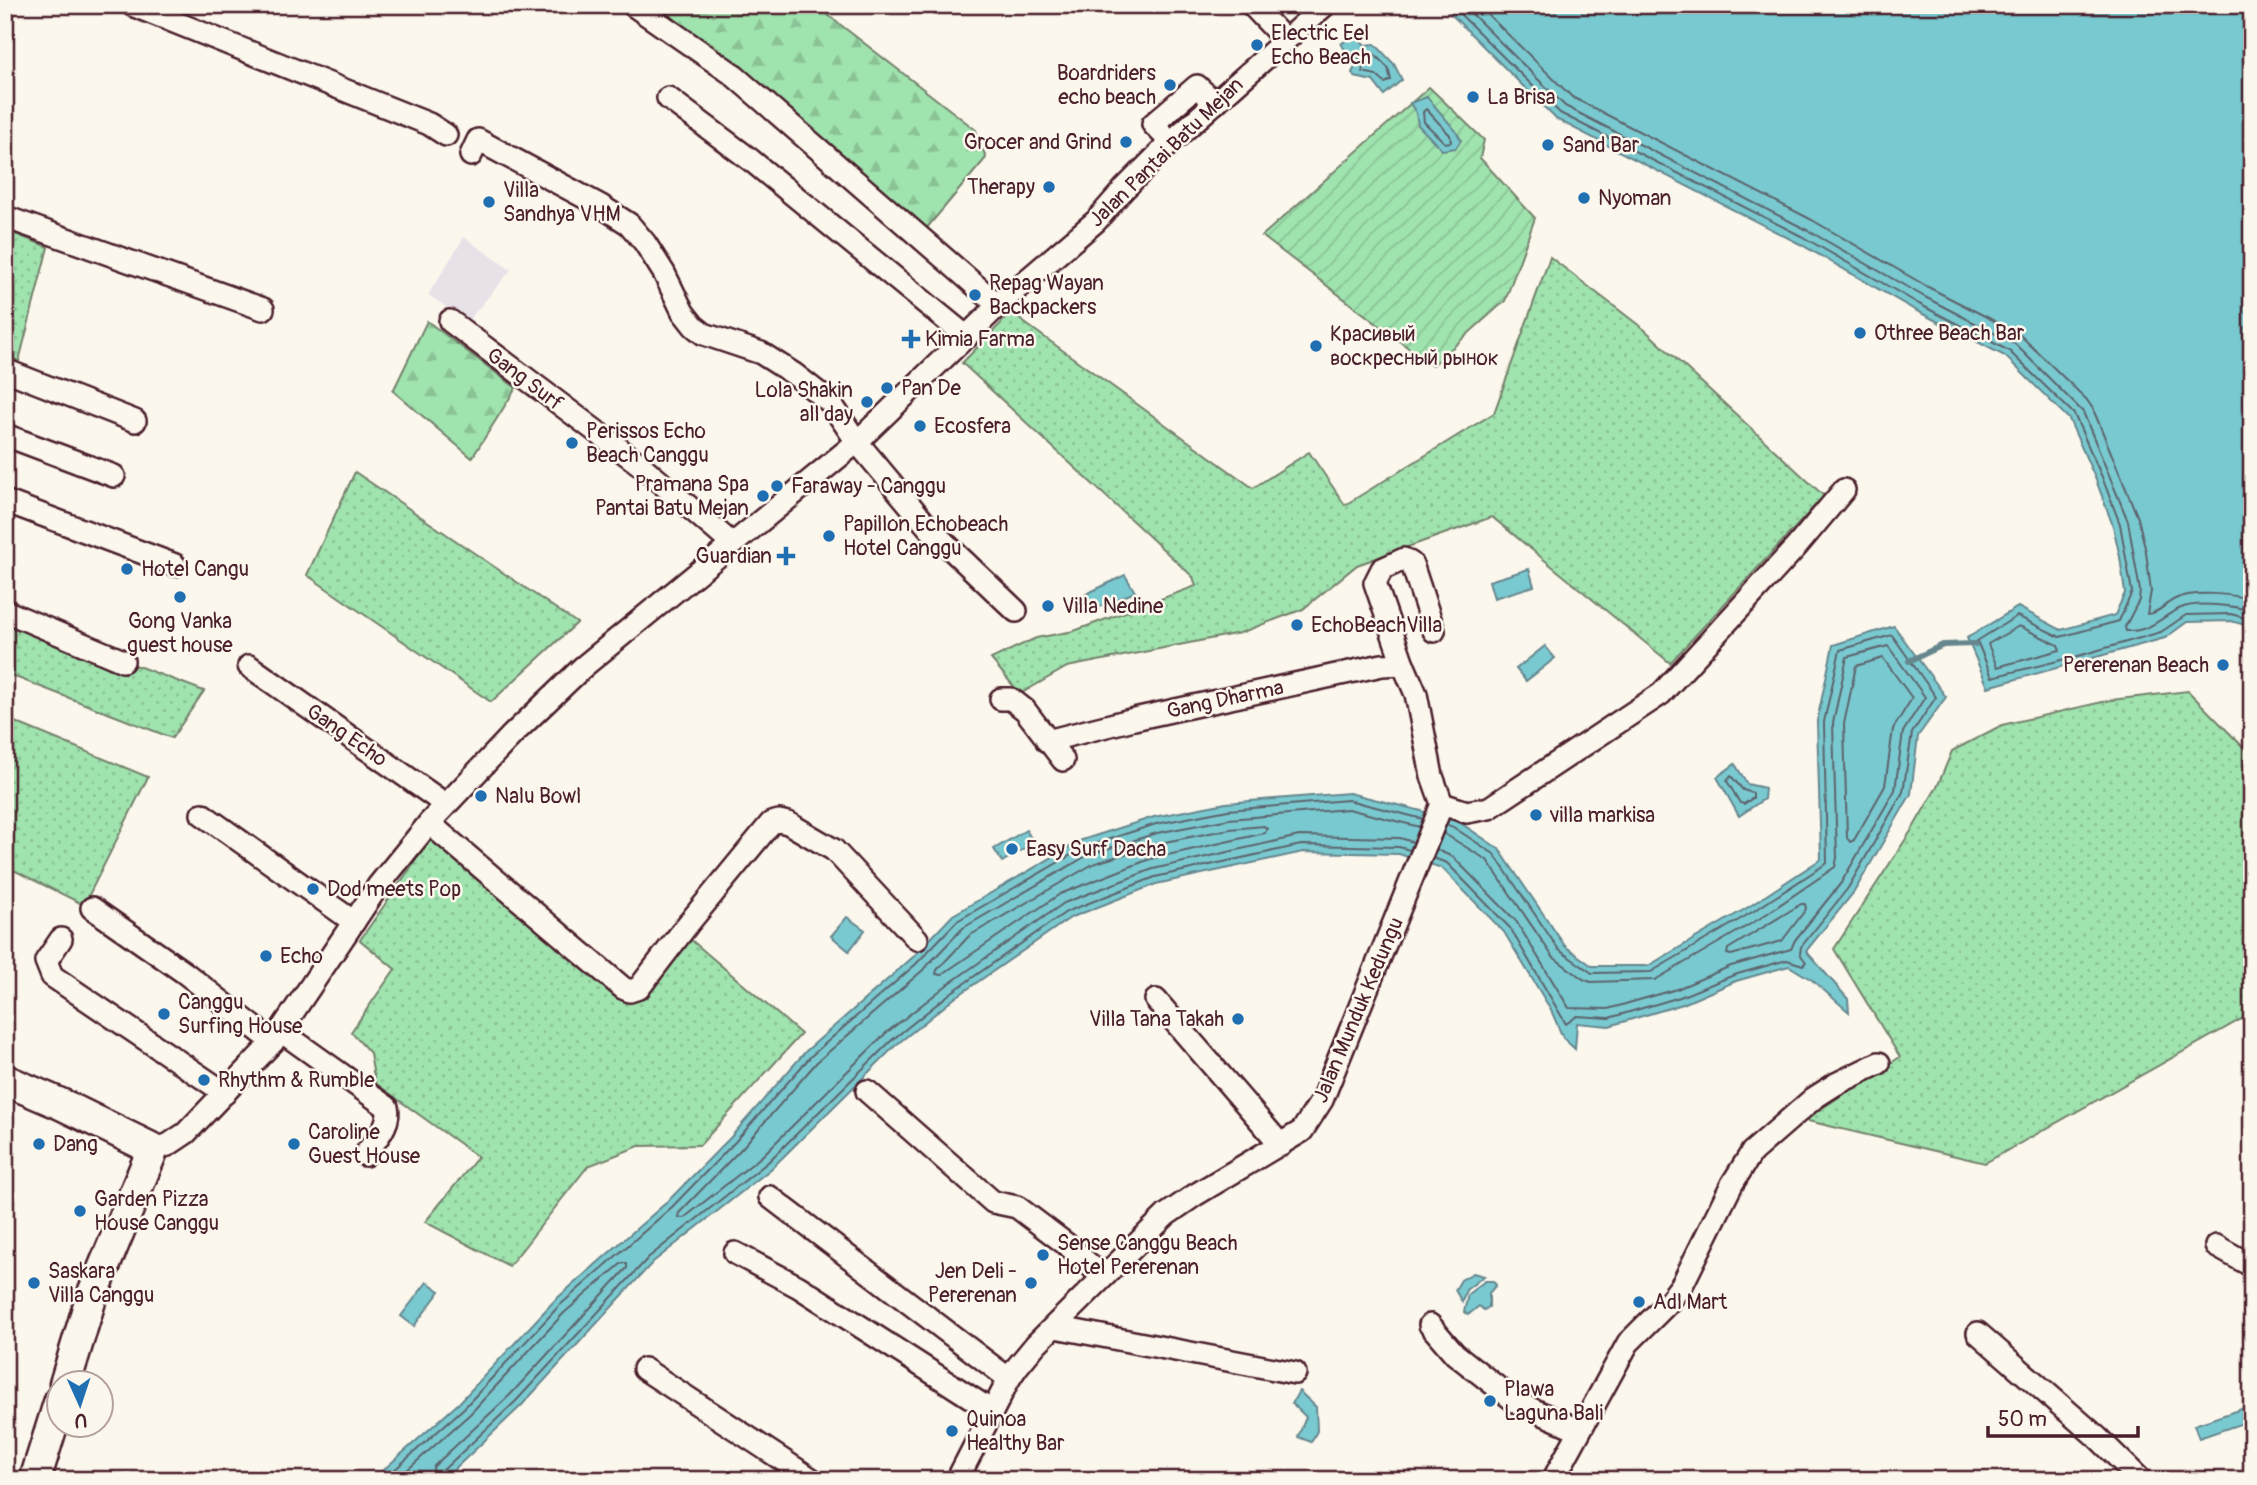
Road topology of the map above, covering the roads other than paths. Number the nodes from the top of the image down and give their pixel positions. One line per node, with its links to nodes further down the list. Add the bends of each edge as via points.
1 (132, 5): 7 (street, via 429,124)
2 (633, 5): 10 (street, via 731,72)
3 (1252, 5): 5 (street)
4 (1325, 5): 5 (street, Jalan Pantai Batu Mejan)
5 (1285, 40): 10 (street, Jalan Pantai Batu Mejan, via 1171,142 1096,221)
6 (668, 98): 13 (street, via 795,195)
7 (446, 135)
8 (471, 155): 17 (street, via 478,140 629,224 694,326 761,353 794,373 830,402)
9 (5, 217): 11 (street)
10 (1002, 302): 13 (street, Jalan Pantai Batu Mejan)
11 (263, 309)
12 (450, 321): 21 (street, Gang Surf, via 638,463)
13 (967, 337): 17 (street, Jalan Pantai Batu Mejan)
14 (5, 370): 15 (street)
15 (135, 421)
16 (5, 435): 18 (street)
17 (857, 442): 21 (street, Jalan Pantai Batu Mejan); 24 (street, via 929,528)
18 (114, 476)
19 (1844, 490): 33 (street, via 1661,694 1489,808 1467,812)
20 (5, 501): 22 (street)
21 (731, 543): 32 (street, Jalan Pantai Batu Mejan, via 583,667)
22 (175, 565)
23 (5, 611): 26 (street)
24 (1016, 611)
25 (1434, 631): 27 (street, via 1412,564 1404,559 1382,569 1375,583)
26 (123, 661)
27 (1403, 664): 30 (street, Gang Dharma, via 1355,670); 33 (street, via 1416,694)
28 (249, 666): 32 (street, Gang Echo)
29 (1001, 699): 30 (street, via 1011,699 1025,709)
30 (1047, 740): 31 (street)
31 (1063, 760)
32 (445, 804): 35 (street, Jalan Pantai Batu Mejan)
33 (1441, 807): 46 (street, Jalan Munduk Kedungu, via 1322,1100 1302,1131)
34 (202, 814): 37 (street)
35 (429, 823): 37 (street, Jalan Pantai Batu Mejan); 39 (street, via 630,991 639,988 771,822 788,823 834,850)
36 (92, 908): 41 (street)
37 (354, 922): 41 (street, Jalan Pantai Batu Mejan)
38 (61, 939): 45 (street, via 46,961 52,976)
39 (917, 939)
40 (1156, 1000): 46 (street)
41 (278, 1037): 45 (street, Jalan Pantai Batu Mejan); 48 (street, via 387,1107 387,1123)
42 (1879, 1063): 62 (street, via 1814,1098 1752,1152 1683,1283 1628,1343)
43 (5, 1080): 47 (street)
44 (867, 1091): 53 (street, via 993,1202 1017,1206)
45 (225, 1093): 47 (street, Jalan Pantai Batu Mejan, via 186,1133)
46 (1281, 1145): 53 (street, Jalan Munduk Kedungu, via 1166,1215)
47 (153, 1149): 58 (street, via 91,1298)
48 (365, 1155)
49 (770, 1196): 60 (street)
50 (2216, 1246): 52 (street)
51 (735, 1253): 61 (street, via 799,1287)
52 (2252, 1266)
53 (1103, 1277): 55 (street, Jalan Munduk Kedungu)
54 (1430, 1325): 62 (street, via 1455,1354 1516,1402)
55 (1055, 1327): 59 (street); 60 (street, Jalan Munduk Kedungu)
56 (1978, 1333): 68 (street)
57 (643, 1369): 65 (street)
58 (69, 1370)
59 (1295, 1373)
60 (1009, 1379): 61 (street, Jalan Munduk Kedungu)
61 (992, 1411): 66 (street, Jalan Munduk Kedungu)
62 (1579, 1430): 67 (street)
63 (48, 1440): 64 (street)
64 (35, 1480)
65 (813, 1480)
66 (957, 1480)
67 (1553, 1480)
68 (2141, 1480)

